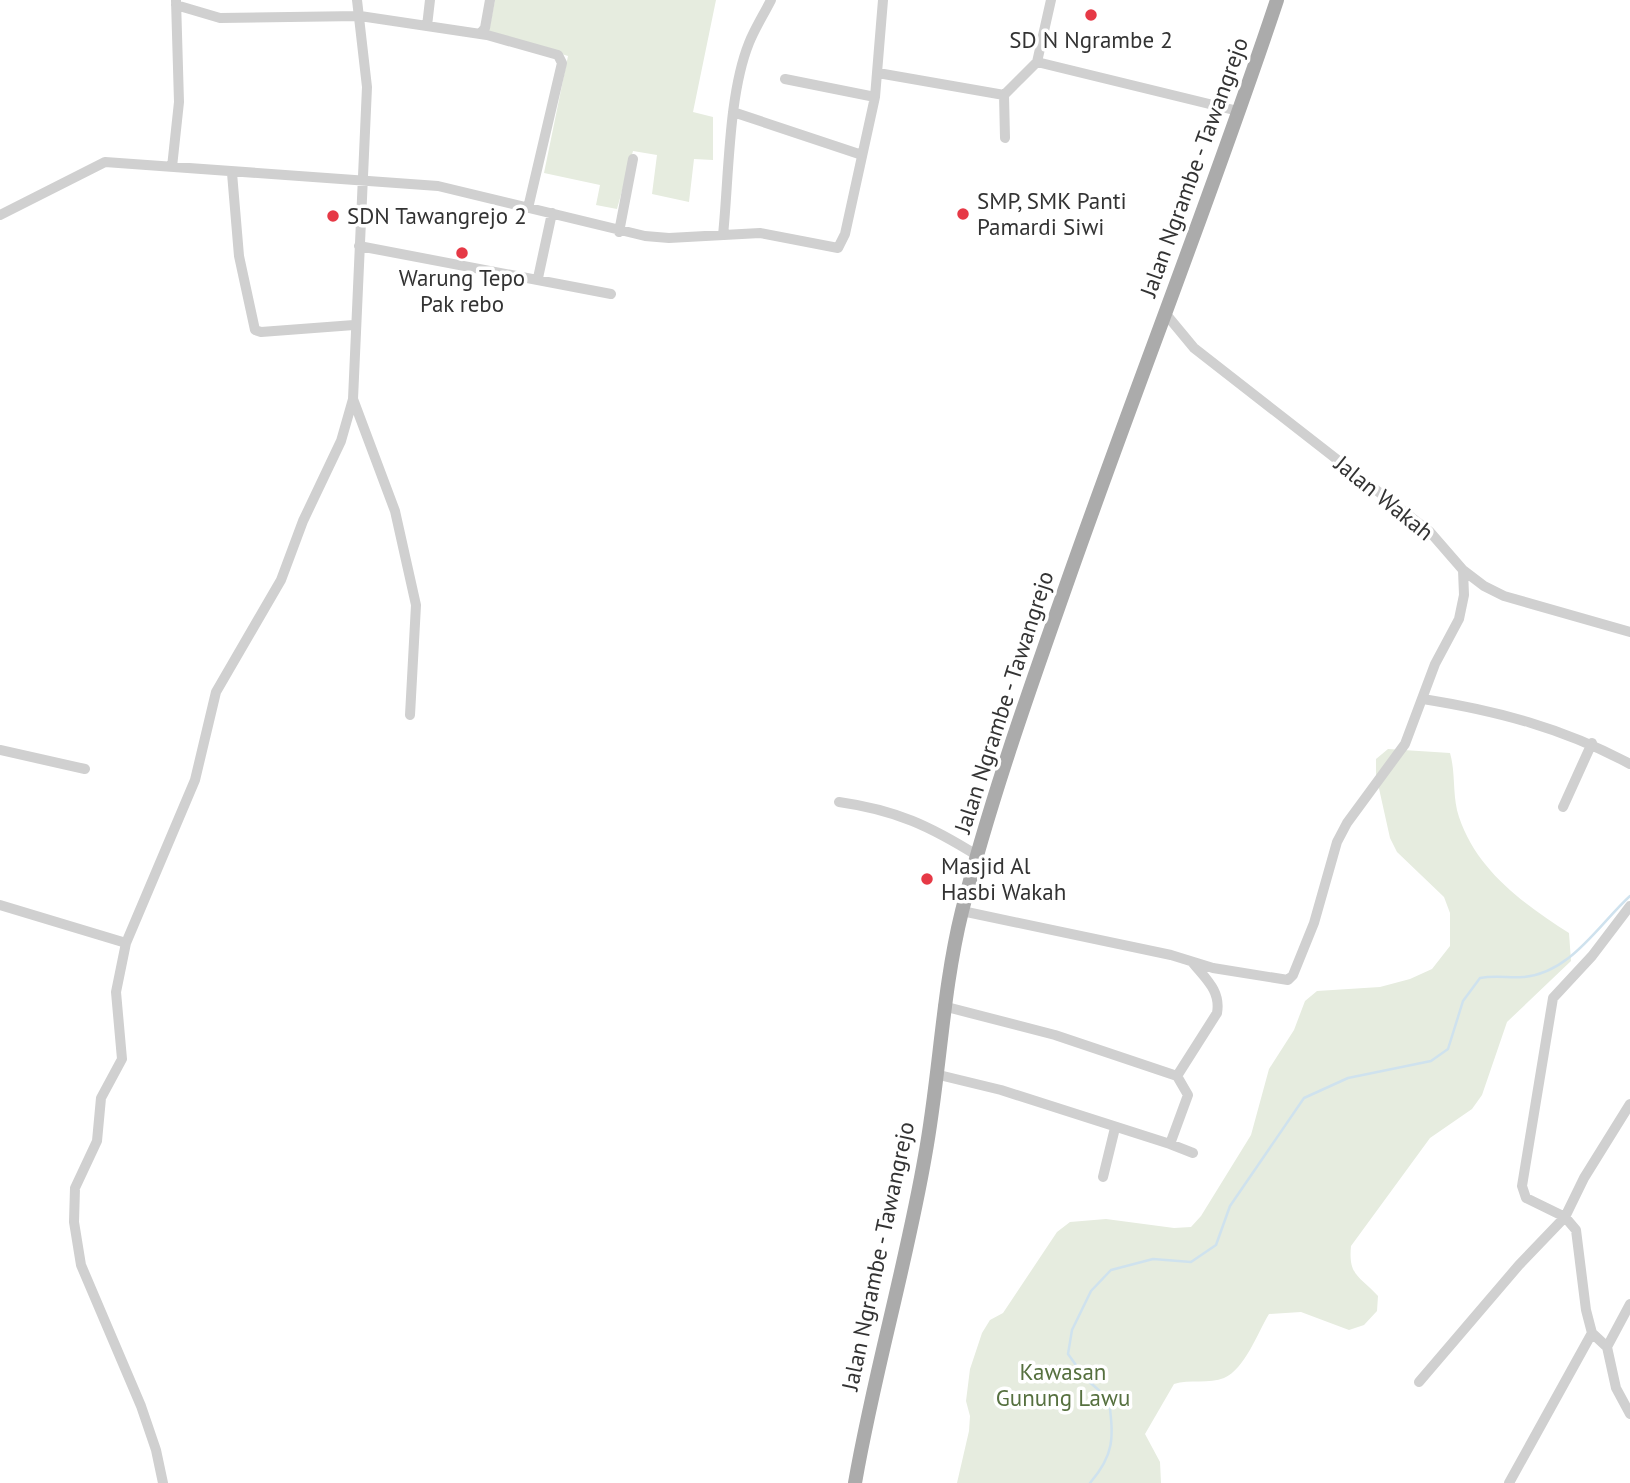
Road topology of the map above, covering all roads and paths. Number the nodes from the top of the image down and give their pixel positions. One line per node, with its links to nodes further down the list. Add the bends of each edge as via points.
1 (357, 0): 9 (street)
2 (430, 0): 10 (street)
3 (490, 0): 11 (street)
4 (771, 0): 18 (street, via 749,43)
5 (883, 0): 13 (street)
6 (1051, 0): 12 (street)
7 (1277, 0): 17 (main road, Jalan Ngrambe - Tawangrejo)
8 (176, 3): 9 (street, via 220,18); 22 (street, via 179,102)
9 (360, 16): 10 (street); 24 (street, via 367,87)
10 (427, 26): 11 (street)
11 (480, 34): 25 (street, via 558,55 562,63)
12 (1037, 62): 15 (street); 17 (street)
13 (878, 73): 15 (street); 16 (street)
14 (785, 79): 16 (street)
15 (1004, 95): 19 (street)
16 (875, 97): 20 (street)
17 (1238, 111): 33 (main road, Jalan Ngrambe - Tawangrejo)
18 (733, 112): 20 (street); 29 (street)
19 (1005, 138)
20 (862, 155): 29 (street, via 838,248 760,233)
21 (634, 159): 28 (street)
22 (172, 167): 23 (street); 27 (street, via 105,162)
23 (232, 173): 24 (street); 34 (street, via 239,256 255,330)
24 (363, 182): 25 (street, via 438,186); 30 (street)
25 (528, 208): 26 (street)
26 (552, 214): 28 (street); 31 (street)
27 (0, 215)
28 (619, 232): 29 (street, via 669,238)
29 (723, 235)
30 (359, 246): 31 (street); 34 (street)
31 (538, 278): 32 (street)
32 (611, 294)
33 (1165, 313): 36 (street, Jalan Wakah, via 1194,348 1430,532); 46 (main road, Jalan Ngrambe - Tawangrejo, via 1037,667)
34 (354, 326): 35 (street)
35 (353, 399): 39 (street, via 395,511 416,605); 50 (street, via 341,441 281,580 216,692 195,780)
36 (1463, 570): 37 (street, Jalan Wakah, via 1504,596); 38 (street, via 1459,619)
37 (1630, 632)
38 (1423, 699): 40 (street, via 1518,718); 51 (street, via 1405,744 1338,842 1293,975 1281,981)
39 (410, 715)
40 (1592, 743): 42 (street); 45 (street)
41 (0, 750): 43 (street)
42 (1630, 764)
43 (85, 769)
44 (839, 803): 46 (street, via 879,808 914,820)
45 (1563, 807)
46 (978, 856): 49 (main road, Jalan Ngrambe - Tawangrejo)
47 (0, 905): 50 (street)
48 (1630, 905): 60 (street, via 1553,998 1522,1186 1526,1198)
49 (962, 911): 51 (street); 52 (main road, Jalan Ngrambe - Tawangrejo)
50 (126, 943): 66 (street, via 116,992 122,1059 101,1098 97,1141 75,1188 74,1222 81,1265 141,1406)
51 (1193, 962): 54 (street, via 1216,992 1218,1006)
52 (943, 1006): 53 (main road, Jalan Ngrambe - Tawangrejo); 54 (street, via 1055,1035)
53 (936, 1074): 56 (street); 67 (main road, Jalan Ngrambe - Tawangrejo, via 926,1153)
54 (1177, 1076): 57 (street, via 1188,1095)
55 (1630, 1104): 60 (street)
56 (1115, 1128): 57 (street); 59 (street)
57 (1170, 1144): 58 (street)
58 (1193, 1153)
59 (1103, 1177)
60 (1565, 1217): 62 (street, via 1576,1230); 64 (street)
61 (1630, 1304): 63 (street)
62 (1592, 1333): 63 (street); 68 (street)
63 (1607, 1347): 65 (street, via 1616,1388)
64 (1419, 1382)
65 (1630, 1414)
66 (163, 1483)
67 (855, 1483)
68 (1509, 1483)

